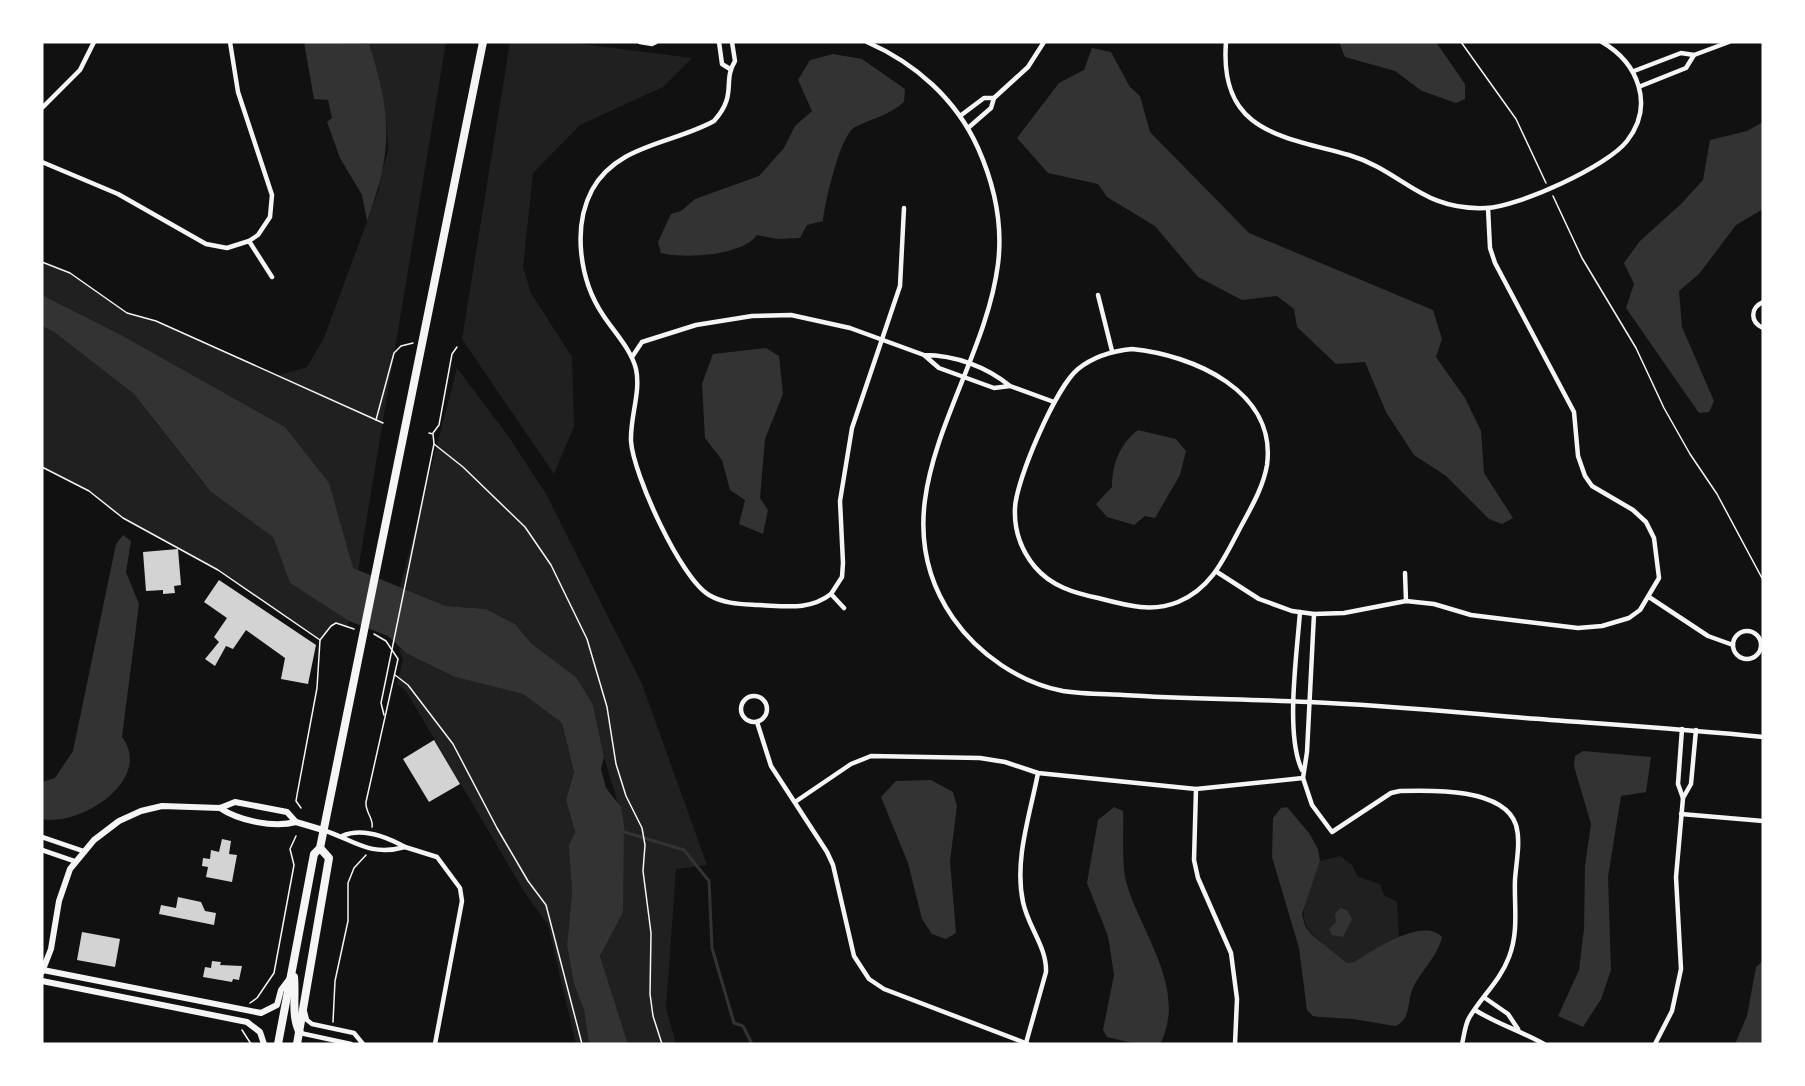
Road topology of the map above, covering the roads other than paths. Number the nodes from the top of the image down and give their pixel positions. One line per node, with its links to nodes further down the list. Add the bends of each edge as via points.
1 (94, 42): 18 (street, via 80,70)
2 (230, 42): 24 (street, via 238,92 272,195 270,217)
3 (483, 42): 64 (highway, via 367,635)
4 (640, 42): 5 (street)
5 (656, 42)
6 (719, 42): 14 (street, via 722,64)
7 (732, 42): 14 (street, via 735,61)
8 (867, 42): 19 (street, via 900,59 927,80)
9 (1044, 42): 17 (street, via 1028,67)
10 (1226, 42): 23 (street, via 1224,63 1230,89 1238,104 1261,127 1286,140 1371,163 1414,191 1440,202)
11 (1602, 42): 15 (street, via 1622,56)
12 (1729, 42): 13 (street)
13 (1694, 55): 15 (street, via 1682,53); 16 (street, via 1686,69)
14 (730, 69): 32 (street, via 730,96 714,121 617,160 598,180 586,204 582,255 586,284)
15 (1634, 71): 16 (street)
16 (1641, 86): 23 (street, via 1634,131 1619,149 1528,199)
17 (994, 98): 19 (street, via 984,98); 20 (street, via 991,108)
18 (42, 108)
19 (960, 116): 20 (street)
20 (968, 128): 33 (street, via 991,179 999,238 994,286)
21 (42, 162): 24 (street, via 118,194 206,244 227,248)
22 (904, 208): 29 (street, via 900,286)
23 (1488, 208): 40 (street, via 1490,248 1495,263 1574,412 1578,456 1585,476 1592,486 1633,510 1646,522 1654,538 1659,579)
24 (249, 241): 25 (street)
25 (272, 277)
26 (1098, 295): 30 (street)
27 (1763, 302): 28 (street, via 1753,314 1756,324)
28 (1763, 328)
29 (882, 339): 31 (street); 32 (street, via 811,318 752,316 696,325 642,342); 39 (street, via 852,428 840,501 842,577)
30 (1112, 351): 36 (street, via 1077,369); 37 (street, via 1152,351 1218,375 1243,394 1260,418 1267,450 1264,478)
31 (924, 355): 33 (street, via 944,355); 34 (street, via 939,368)
32 (632, 357): 39 (street, via 637,382 631,419 635,465 696,585 709,595 734,604 803,607 820,603)
33 (969, 364): 34 (street); 35 (street, via 997,375)
34 (964, 378): 35 (street, via 994,388); 48 (street, via 927,482 922,517 925,553 940,595 955,621 981,650 1013,671 1062,691)
35 (1011, 386): 36 (street)
36 (1054, 402): 37 (street, via 1018,487 1015,506 1022,547 1036,568 1065,589 1146,608 1176,603 1192,595)
37 (1217, 572): 43 (street, via 1253,597)
38 (1405, 573): 41 (street)
39 (831, 594): 42 (street)
40 (1649, 597): 41 (street, via 1629,618 1578,628 1471,615); 45 (street, via 1708,636)
41 (1406, 601): 44 (street, via 1344,613)
42 (844, 608)
43 (1300, 612): 44 (street); 46 (street)
44 (1314, 614): 47 (street)
45 (1732, 645): 45 (street, via 1736,636 1745,632 1758,637 1761,646 1757,654 1746,659 1738,656)
46 (1297, 659): 47 (street); 48 (street)
47 (1312, 660): 49 (street)
48 (1295, 701): 49 (street); 54 (street, via 1295,756)
49 (1310, 702): 51 (street); 54 (street)
50 (757, 722): 50 (street, via 764,718 767,706 759,697 751,696 741,705 742,714 748,721); 59 (street, via 771,766)
51 (1682, 729): 52 (street); 58 (street, via 1678,784)
52 (1696, 730): 53 (street); 58 (street, via 1691,784)
53 (1763, 737)
54 (1302, 771): 56 (street)
55 (1038, 773): 57 (street); 59 (street, via 992,759 871,756 851,764); 86 (street, via 1019,871 1023,906 1046,960 1046,972)
56 (1303, 778): 57 (street); 75 (street, via 1312,805 1332,832 1400,791 1482,796 1498,802 1509,813 1518,841 1516,928 1510,955)
57 (1196, 789): 87 (street, via 1194,860 1230,953 1237,999)
58 (1683, 798): 61 (street)
59 (795, 802): 86 (street, via 833,865 858,964 869,979 884,989)
60 (220, 808): 63 (street, via 232,816 285,825); 63 (street, via 235,802 286,813); 70 (street, via 168,806 141,811 109,828)
61 (1681, 814): 62 (street); 90 (street, via 1676,895 1681,969 1672,1011)
62 (1763, 821)
63 (297, 822): 64 (street)
64 (323, 830): 65 (street); 68 (highway)
65 (342, 836): 67 (street, via 353,831 390,839); 67 (street, via 352,844 389,852)
66 (42, 837): 70 (street)
67 (405, 847): 85 (street, via 438,857 460,888 462,901)
68 (320, 848): 73 (highway, via 314,854); 76 (highway, via 329,858)
69 (42, 850): 71 (street)
70 (83, 851): 71 (street)
71 (74, 861): 72 (street, via 63,886 51,949)
72 (42, 971): 73 (street, via 261,1013 277,1005)
73 (292, 972): 79 (highway, via 297,999 293,1022); 81 (highway)
74 (42, 981): 80 (street, via 247,1022 260,1032)
75 (1485, 998): 77 (street); 78 (street, via 1508,1014)
76 (304, 1008): 79 (highway); 84 (street, via 312,1024 354,1033)
77 (1475, 1010): 78 (street, via 1501,1026); 88 (street, via 1468,1019)
78 (1518, 1029): 89 (street)
79 (300, 1033): 82 (highway); 83 (street)
80 (264, 1044)
81 (278, 1044)
82 (297, 1044)
83 (351, 1044)
84 (363, 1044)
85 (435, 1044)
86 (1027, 1044)
87 (1234, 1044)
88 (1462, 1044)
89 (1544, 1044)
90 (1655, 1044)

